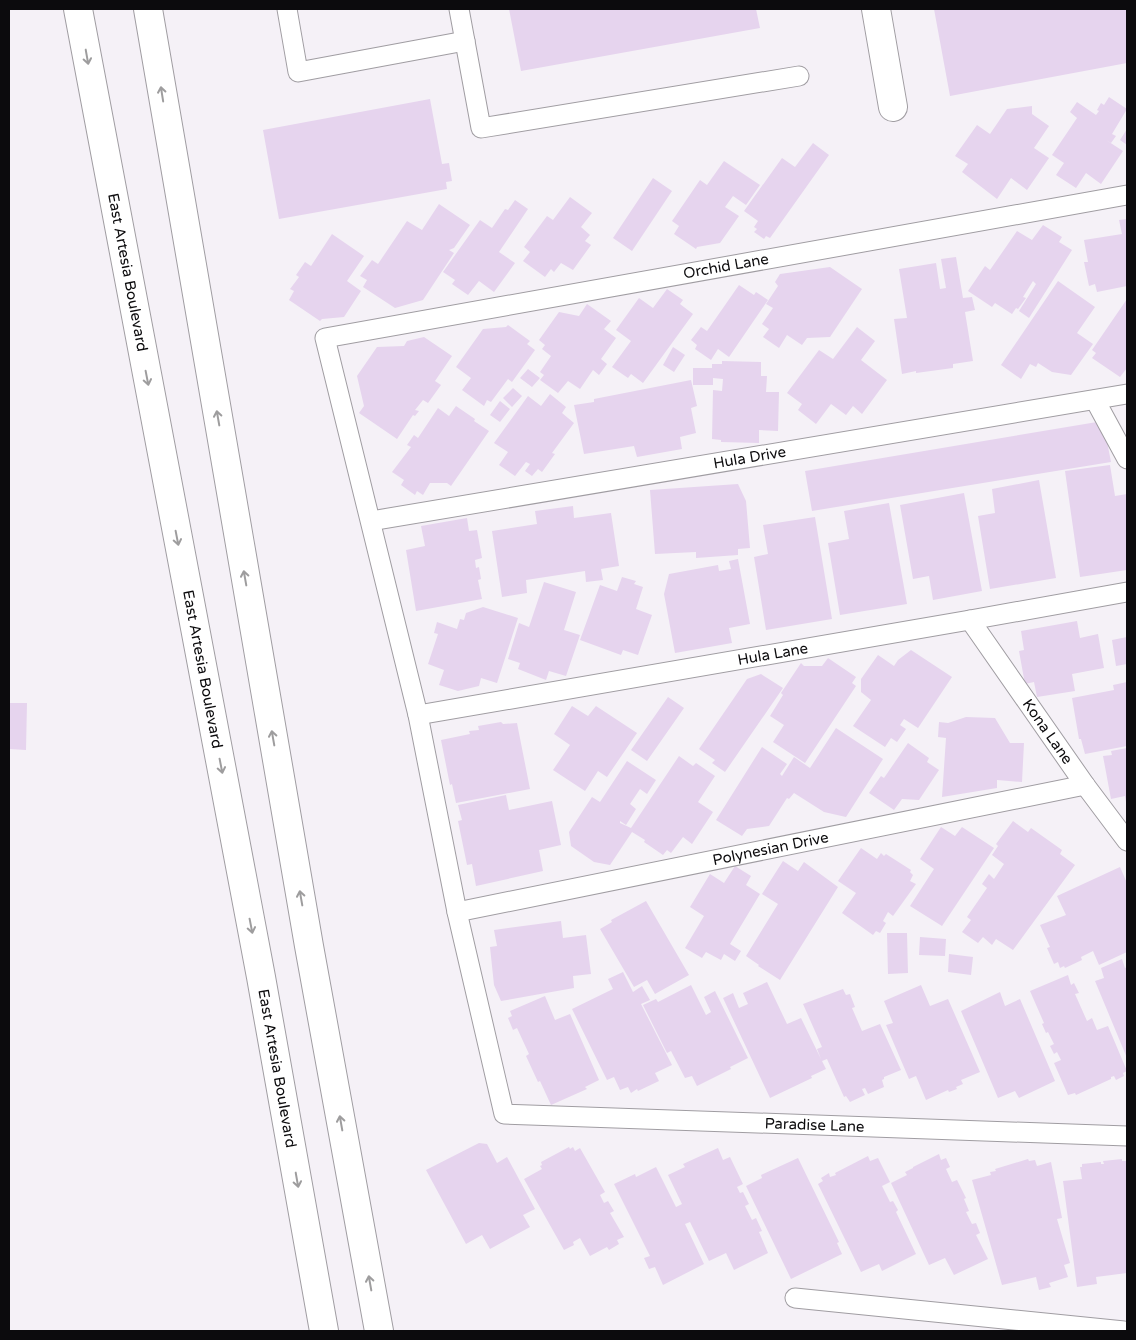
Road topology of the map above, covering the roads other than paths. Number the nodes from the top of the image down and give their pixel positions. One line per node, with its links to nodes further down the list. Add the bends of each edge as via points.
1 (78, 9): 22 (main road, East Artesia Boulevard, one-way to 22, via 261,977)
2 (148, 9): 23 (main road, one-way to 2, via 309,946)
3 (287, 9): 6 (lane, via 298,72)
4 (459, 9): 6 (lane)
5 (876, 9): 8 (main road)
6 (465, 41): 7 (lane, via 481,128)
7 (799, 76)
8 (893, 107)
9 (1127, 194): 13 (lane, Orchid Lane, via 325,338)
10 (1127, 394): 11 (lane, Hula Drive)
11 (1095, 400): 12 (lane); 13 (lane, Hula Drive)
12 (1127, 459)
13 (371, 521): 16 (lane)
14 (1127, 592): 15 (lane, Hula Lane)
15 (970, 620): 16 (lane, Hula Lane); 17 (lane, Kona Lane)
16 (418, 715): 19 (lane)
17 (1084, 785): 18 (lane, Kona Lane); 19 (lane, Polynesian Drive)
18 (1127, 841)
19 (457, 912): 20 (lane, Paradise Lane, via 504,1114)
20 (1127, 1136)
21 (796, 1298): 24 (lane)
22 (324, 1331)
23 (379, 1331)
24 (1124, 1331)

